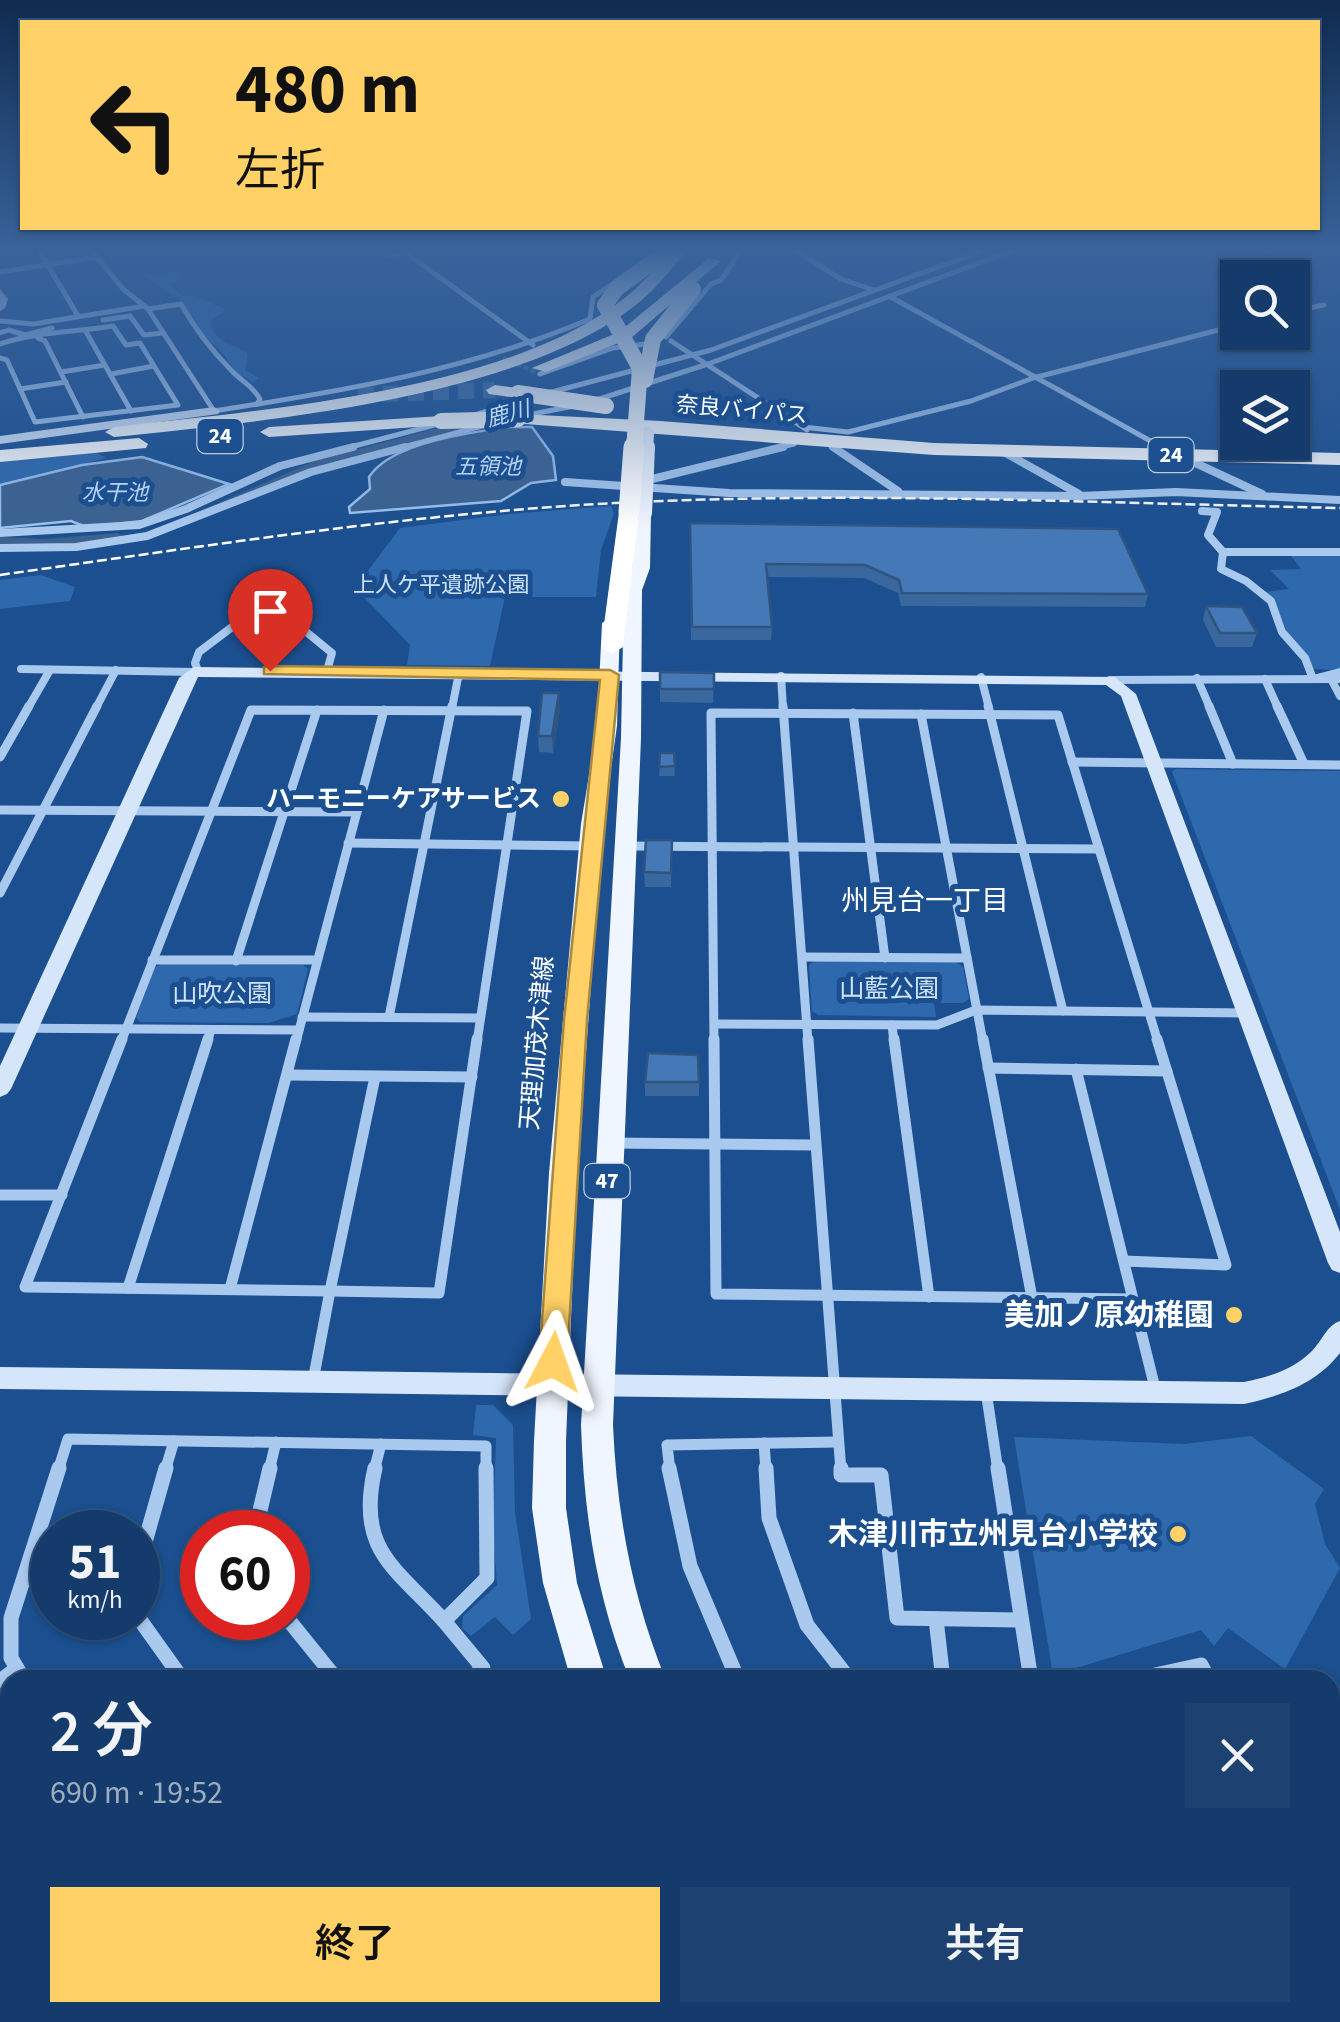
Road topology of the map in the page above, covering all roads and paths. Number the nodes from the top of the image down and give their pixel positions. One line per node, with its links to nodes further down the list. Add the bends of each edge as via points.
1 (45, 341): 26 (street)
2 (93, 341): 23 (street)
3 (124, 341): 25 (street, via 140,343)
4 (169, 341): 37 (street)
5 (206, 341): 35 (street, via 254,388)
6 (528, 341): 20 (street)
7 (541, 341): 20 (street)
8 (557, 341): 41 (highway, via 485,368 329,405)
9 (606, 341): 44 (highway, via 531,371 373,414)
10 (617, 341): 40 (highway, bridge, via 630,360)
11 (626, 341): 58 (highway, bridge, via 640,368)
12 (652, 341): 58 (highway, bridge)
13 (653, 341): 28 (street, via 612,348)
14 (660, 341): 40 (highway, bridge)
15 (671, 341): 21 (street)
16 (734, 341): 21 (street)
17 (768, 341): 24 (street)
18 (974, 341): 29 (street)
19 (1175, 341): 29 (street)
20 (533, 345): 35 (street, via 386,384)
21 (693, 356): 24 (street); 38 (street)
22 (0, 358): 31 (street)
23 (106, 364): 26 (street); 27 (street)
24 (707, 364): 42 (street); 62 (street, via 581,404 311,472 157,534 90,546)
25 (154, 366): 27 (street); 36 (street, via 178,404)
26 (61, 372): 30 (street)
27 (111, 374): 36 (street)
28 (540, 374)
29 (1033, 378): 42 (street, via 848,432); 48 (street)
30 (66, 382): 31 (street); 39 (street)
31 (20, 390): 39 (street, via 35,422)
32 (495, 390): 34 (highway, 奈良バイパス / 24)
33 (358, 395): 41 (highway, 24)
34 (525, 398): 38 (street); 40 (highway, 奈良バイパス / 24, bridge, via 606,406)
35 (258, 404): 37 (street)
36 (131, 411): 39 (street)
37 (214, 411): 43 (street)
38 (471, 416): 59 (street, via 280,466 154,521 113,530)
39 (84, 417)
40 (640, 417): 42 (highway, 奈良バイパス / 24); 44 (highway, 奈良バイパス / 24, bridge, via 441,421); 58 (main road, bridge)
41 (114, 432): 46 (highway, 24)
42 (813, 434): 47 (highway, 奈良バイパス / 24); 53 (street)
43 (0, 440)
44 (176, 440): 49 (highway, 奈良バイパス / 24)
45 (794, 444): 52 (street)
46 (0, 449)
47 (1002, 451): 48 (highway, 奈良バイパス / 24); 54 (street)
48 (1175, 455): 50 (highway, 奈良バイパス / 24); 55 (street, via 1259,493)
49 (0, 456)
50 (1340, 458)
51 (564, 482): 52 (street)
52 (634, 485): 53 (street, via 729,493)
53 (899, 492): 54 (street)
54 (1082, 496): 55 (street, via 1176,492)
55 (1302, 500): 56 (street)
56 (1340, 500)
57 (1202, 511): 63 (street, via 1217,512 1208,535)
58 (632, 512): 65 (highway); 66 (highway)
59 (31, 532): 60 (street); 62 (street)
60 (0, 534)
61 (0, 548): 62 (street)
62 (21, 548)
63 (1223, 552): 64 (street); 78 (street, via 1221,569 1271,601 1282,632)
64 (1340, 552)
65 (633, 590): 66 (main road, 天理加茂木津線 / 47)
66 (617, 666): 72 (street); 73 (street); 104 (main road, 天理加茂木津線 / 47); 105 (main road, 天理加茂木津線 / 47, via 632,738)
67 (21, 669): 68 (street)
68 (50, 670): 69 (street); 88 (street)
69 (116, 670): 70 (street); 96 (street)
70 (196, 672): 71 (street); 71 (street, via 200,652 240,621 293,621 332,653); 97 (street, via 187,678)
71 (327, 672): 72 (street)
72 (460, 673): 83 (street)
73 (781, 676): 75 (street); 84 (street)
74 (1337, 677): 78 (street); 80 (street)
75 (981, 678): 79 (street); 87 (street)
76 (1196, 678): 77 (street); 79 (street); 92 (street)
77 (1265, 679): 78 (street); 93 (street)
78 (1313, 679)
79 (1110, 680): 91 (street, via 1128,694)
80 (1340, 696)
81 (317, 710): 82 (street); 98 (street, via 252,710); 99 (street)
82 (384, 710): 83 (street); 100 (street)
83 (452, 710): 102 (street); 103 (street, via 527,711)
84 (785, 712): 85 (street); 106 (street, via 711,712); 107 (street)
85 (853, 713): 86 (street); 108 (street)
86 (921, 714): 87 (street); 109 (street)
87 (990, 714): 90 (street, via 1058,716); 110 (street)
88 (5, 740): 89 (street)
89 (0, 756)
90 (1072, 762): 91 (street); 111 (street)
91 (1153, 763): 92 (street); 122 (street)
92 (1233, 764): 93 (street)
93 (1304, 764): 94 (street)
94 (1340, 765)
95 (0, 810): 96 (street)
96 (43, 810): 97 (street); 112 (street)
97 (126, 810): 98 (street); 130 (street)
98 (209, 812): 99 (street); 116 (street)
99 (283, 812): 100 (street); 118 (street)
100 (358, 812): 101 (street)
101 (348, 843): 102 (street); 117 (street)
102 (425, 844): 103 (street); 123 (street)
103 (507, 844): 104 (street); 124 (street)
104 (592, 846): 157 (main road, 天理加茂木津線 / 47)
105 (625, 846): 106 (street); 140 (main road, 天理加茂木津線 / 47)
106 (712, 847): 107 (street); 126 (street)
107 (794, 848): 108 (street); 113 (street)
108 (870, 848): 109 (street); 114 (street)
109 (945, 848): 110 (street); 115 (street)
110 (1023, 849): 111 (street); 120 (street)
111 (1099, 849): 121 (street)
112 (1, 890)
113 (802, 957): 114 (street); 127 (street)
114 (885, 958): 115 (street)
115 (967, 958): 119 (street)
116 (152, 960): 118 (street); 131 (street)
117 (317, 960): 118 (street); 125 (street)
118 (236, 961)
119 (976, 1010): 120 (street); 128 (street, via 937,1025); 133 (street)
120 (1063, 1011): 121 (street)
121 (1149, 1012): 122 (street); 135 (street)
122 (1247, 1013): 146 (street)
123 (389, 1017): 124 (street); 125 (street)
124 (480, 1018): 138 (street)
125 (300, 1024): 132 (street); 136 (street)
126 (716, 1024): 127 (street); 141 (street)
127 (807, 1024): 128 (street); 142 (street)
128 (892, 1024): 151 (street)
129 (0, 1028): 130 (street)
130 (28, 1028): 131 (street); 139 (street)
131 (125, 1029): 132 (street); 143 (street)
132 (211, 1030): 147 (street)
133 (988, 1068): 134 (street); 152 (street)
134 (1076, 1070): 135 (street); 145 (street)
135 (1167, 1071): 145 (street, via 1226,1265)
136 (287, 1076): 137 (street); 148 (street)
137 (375, 1077): 138 (street); 149 (street)
138 (472, 1078): 149 (street, via 438,1293)
139 (0, 1089)
140 (609, 1144): 141 (street); 158 (main road, 天理加茂木津線 / 47)
141 (715, 1144): 142 (street); 150 (street, via 716,1294)
142 (816, 1145): 150 (street)
143 (62, 1194): 144 (street); 147 (street, via 25,1288)
144 (0, 1195)
145 (1124, 1261): 153 (street)
146 (1340, 1263)
147 (128, 1288): 148 (street)
148 (230, 1290): 149 (street)
149 (330, 1291): 156 (street)
150 (827, 1296): 151 (street); 159 (street)
151 (929, 1297): 152 (street)
152 (1032, 1298): 153 (street)
153 (1133, 1299): 161 (street)
154 (1340, 1331): 161 (street, via 1316,1365 1283,1384 1244,1393)
155 (0, 1378): 156 (street)
156 (312, 1383): 157 (street)
157 (552, 1386): 158 (street); 178 (main road, 天理加茂木津線 / 47, via 549,1508 560,1583)
158 (596, 1387): 159 (street); 179 (main road, 天理加茂木津線 / 47, via 607,1547)
159 (834, 1388): 160 (street); 164 (street)
160 (986, 1391): 161 (street); 170 (street)
161 (1156, 1392)
162 (174, 1441): 163 (street); 167 (street); 174 (street, via 68,1439 10,1618)
163 (276, 1442): 166 (street); 168 (street)
164 (838, 1442): 165 (street); 169 (street, via 841,1474 881,1475 897,1618)
165 (764, 1443): 180 (street, via 666,1445 671,1505 689,1566); 181 (street, via 769,1518 807,1625)
166 (380, 1444): 171 (street, via 369,1534); 171 (street, via 486,1446 487,1578)
167 (154, 1510)
168 (260, 1510)
169 (936, 1619): 170 (street); 182 (street)
170 (1020, 1620): 183 (street)
171 (444, 1621): 177 (street)
172 (154, 1640): 175 (street)
173 (305, 1640): 176 (street)
174 (18, 1670)
175 (176, 1670)
176 (329, 1670)
177 (480, 1670)
178 (586, 1670)
179 (644, 1670)
180 (733, 1670)
181 (842, 1670)
182 (942, 1670)
183 (1030, 1670)
184 (1178, 1670): 185 (street)
185 (1204, 1670)

